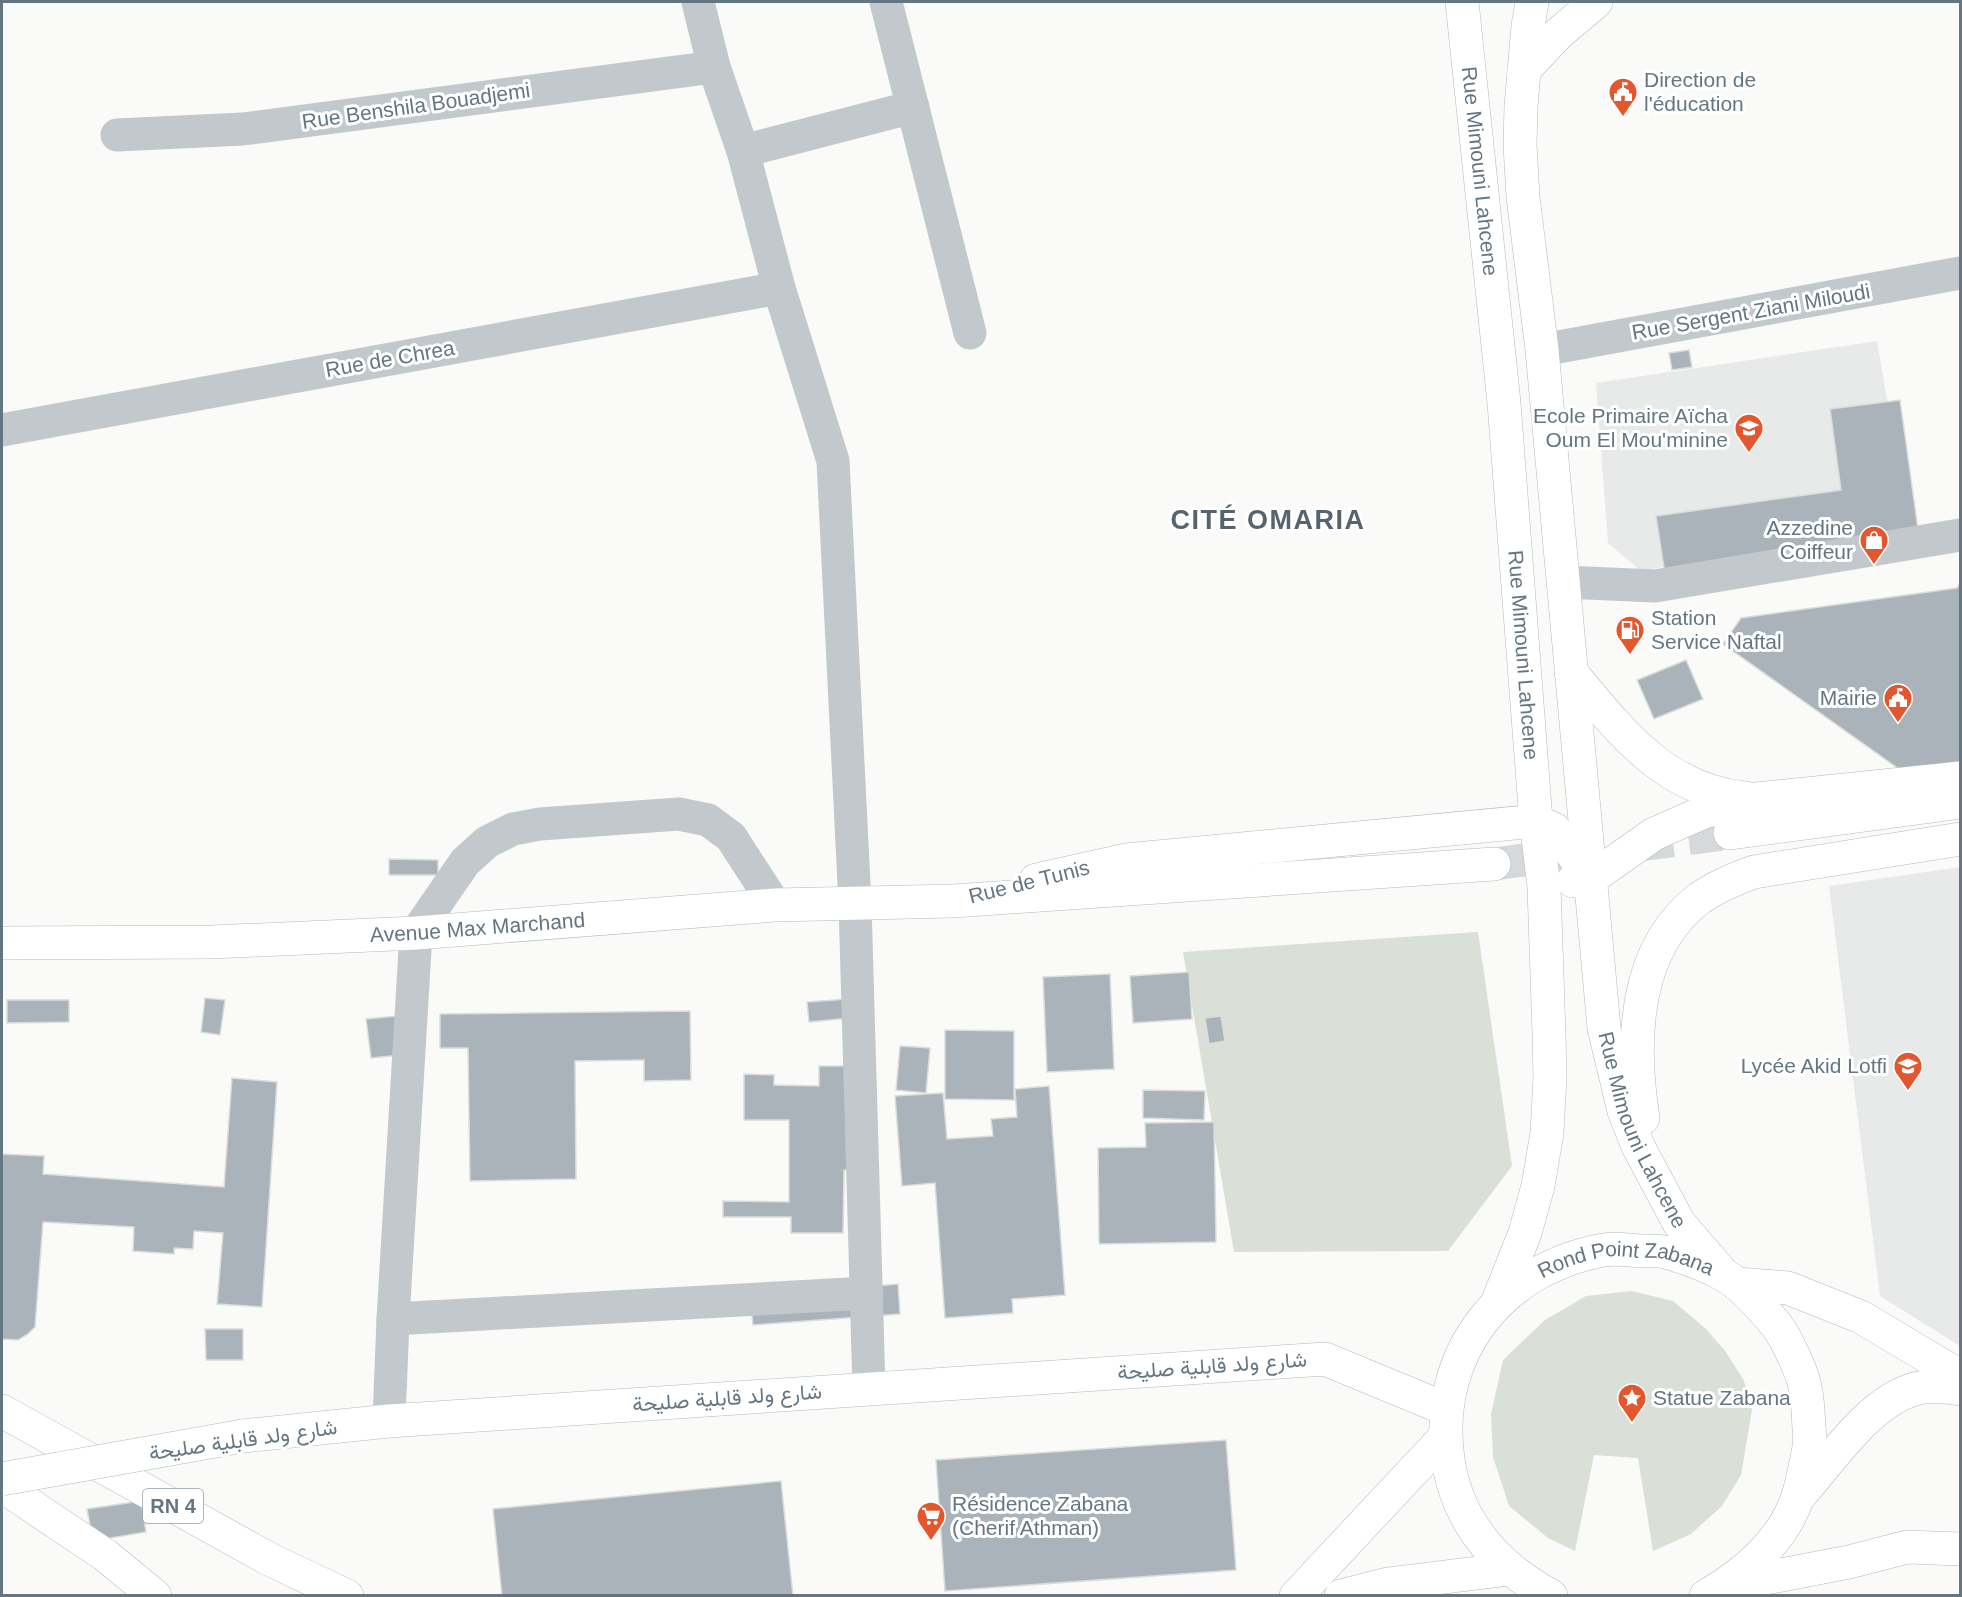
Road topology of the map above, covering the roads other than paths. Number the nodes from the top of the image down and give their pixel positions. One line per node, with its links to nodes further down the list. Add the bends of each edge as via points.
1 (698, 2): 6 (street)
2 (886, 2): 8 (street)
3 (1462, 2): 22 (main road, Rue Mimouni Lahcene, via 1504,403)
4 (1532, 2): 7 (main road, Rue Mimouni Lahcene)
5 (1596, 2): 7 (main road, via 1565,27)
6 (714, 67): 9 (street, Rue Benshila Bouadjemi, via 243,129); 10 (street)
7 (1524, 70): 14 (main road, Rue Mimouni Lahcene, via 1520,145)
8 (913, 107): 10 (street); 13 (street)
9 (117, 135)
10 (743, 151): 12 (street)
11 (1960, 273): 14 (street, Rue Sergent Ziani Miloudi)
12 (779, 288): 15 (street, Rue de Chrea); 29 (street, via 833,461)
13 (970, 333)
14 (1542, 350): 17 (main road, Rue Mimouni Lahcene)
15 (2, 430)
16 (1960, 535): 17 (street, via 1655,586)
17 (1564, 582): 18 (main road, Rue Mimouni Lahcene)
18 (1571, 672): 20 (main road, via 1624,735 1652,761 1684,781 1723,796); 26 (main road, Rue Mimouni Lahcene)
19 (1960, 778): 20 (main road)
20 (1756, 799): 26 (main road, via 1678,822)
21 (1960, 802): 23 (main road)
22 (1536, 821): 26 (main road, via 1554,829); 27 (main road, Rue Mimouni Lahcene); 28 (main road, Rue de Tunis, via 1126,860)
23 (1730, 833)
24 (1960, 839): 33 (main road, via 1754,872 1725,883 1678,919 1649,968 1641,1003 1638,1087)
25 (1494, 864): 28 (main road, Rue de Tunis)
26 (1590, 879): 27 (main road); 33 (main road, Rue Mimouni Lahcene, via 1604,1028 1624,1111)
27 (1544, 886): 36 (main road, Rue Mimouni Lahcene, via 1550,1055 1547,1133 1525,1233)
28 (953, 901): 29 (main road, Avenue Max Marchand)
29 (855, 904): 30 (main road, Avenue Max Marchand); 35 (street)
30 (775, 905): 31 (main road, Avenue Max Marchand); 31 (street, via 731,837 708,820 679,814 540,824 513,829 487,842 465,862)
31 (416, 933): 32 (main road, Avenue Max Marchand, via 212,942); 37 (street)
32 (2, 944)
33 (1656, 1181): 34 (main road, Rue Mimouni Lahcene, via 1679,1223)
34 (1730, 1279): 36 (main road, Rond Point Zabana, via 1666,1252 1606,1249 1548,1266); 38 (main road, via 1788,1288 1861,1317); 46 (main road, Rond Point Zabana, via 1779,1327 1804,1381 1811,1440)
35 (867, 1293): 37 (street); 39 (street)
36 (1498, 1301): 43 (main road, Rond Point Zabana, via 1473,1333 1455,1369)
37 (393, 1319): 42 (street)
38 (1960, 1376)
39 (869, 1389): 42 (main road, شارع ولد قابلية صليحة); 43 (main road, شارع ولد قابلية صليحة, via 1325,1359)
40 (1960, 1389): 46 (main road, via 1916,1388 1887,1401 1868,1416)
41 (2, 1411): 51 (main road, RN 4, via 269,1559)
42 (389, 1421): 44 (main road, شارع ولد قابلية صليحة, bridge, via 243,1436)
43 (1445, 1423): 48 (main road, Rond Point Zabana, via 1450,1474 1463,1510 1483,1542); 52 (main road)
44 (2, 1479)
45 (2, 1486): 50 (main road, via 105,1555)
46 (1798, 1498): 49 (main road, Rond Point Zabana, via 1780,1532 1755,1562)
47 (1960, 1549): 49 (main road, via 1907,1547)
48 (1530, 1585): 53 (main road, via 1388,1584)
49 (1715, 1591)
50 (155, 1596)
51 (348, 1596)
52 (1296, 1596)
53 (1341, 1596)

